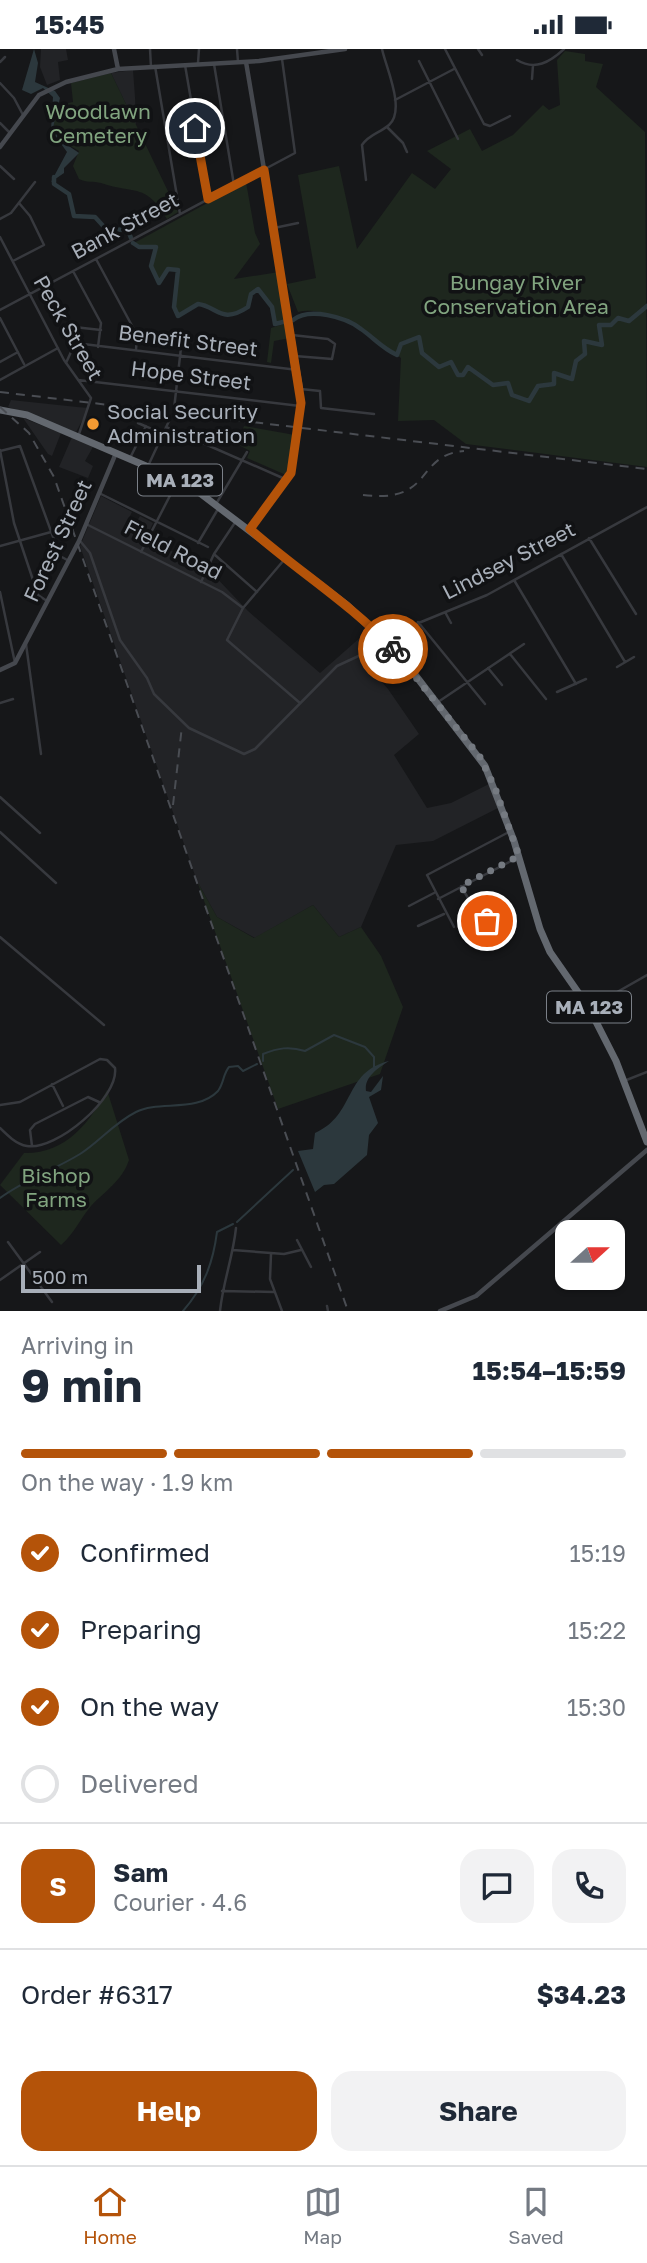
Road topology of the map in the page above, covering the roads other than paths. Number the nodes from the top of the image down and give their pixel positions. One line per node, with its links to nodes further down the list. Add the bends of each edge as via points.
1 (114, 49): 24 (main road)
2 (150, 49): 22 (street)
3 (199, 49): 20 (street)
4 (237, 49): 16 (street)
5 (345, 49): 12 (main road)
6 (382, 49): 28 (street)
7 (445, 49): 23 (street)
8 (478, 49): 10 (street)
9 (564, 49): 21 (street, via 547,63)
10 (482, 55)
11 (5, 57): 15 (street)
12 (282, 58): 17 (main road); 38 (street, Bank Street, via 297,151)
13 (517, 60): 21 (street)
14 (419, 61): 26 (street)
15 (0, 62)
16 (238, 62): 17 (main road); 18 (main road)
17 (246, 62): 38 (main road)
18 (214, 64): 20 (main road); 42 (street)
19 (185, 65): 20 (main road); 22 (main road); 43 (street)
20 (198, 65)
21 (533, 65): 25 (street)
22 (153, 66): 24 (main road); 45 (street)
23 (455, 68): 26 (street); 30 (street, via 486,125)
24 (118, 69): 29 (main road, via 52,87)
25 (532, 79)
26 (429, 82): 28 (street); 34 (street)
27 (0, 83): 29 (street)
28 (395, 100): 32 (street, via 395,117)
29 (23, 115): 33 (main road)
30 (510, 116)
31 (0, 123): 33 (street)
32 (387, 127): 36 (street); 40 (street, via 362,145)
33 (10, 134): 35 (main road)
34 (458, 139)
35 (0, 147)
36 (407, 152)
37 (0, 166): 39 (street)
38 (264, 170): 42 (street, Bank Street); 48 (main road)
39 (14, 179)
40 (366, 180)
41 (35, 181): 44 (street)
42 (234, 186): 43 (street, Bank Street)
43 (208, 199): 45 (street, Bank Street)
44 (19, 203): 46 (street); 51 (street, via 43,244)
45 (180, 214): 50 (street, Bank Street)
46 (0, 219)
47 (298, 223): 48 (street)
48 (274, 228): 58 (main road)
49 (0, 237): 51 (street, Peck Street)
50 (96, 258): 52 (street, Bank Street); 62 (street, via 137,335)
51 (13, 261): 53 (street, Peck Street)
52 (73, 271): 53 (street, Bank Street); 57 (street)
53 (30, 294): 54 (street, Bank Street); 61 (street, Peck Street)
54 (0, 310)
55 (0, 318): 63 (street)
56 (74, 327): 57 (street)
57 (101, 330): 60 (street)
58 (292, 335): 65 (main road); 65 (street, via 335,344 332,359)
59 (182, 339): 64 (street)
60 (98, 347): 62 (street, Benefit Street); 67 (street, Benefit Street, via 75,344)
61 (58, 348): 67 (street, Peck Street); 68 (street)
62 (136, 351): 64 (street, Benefit Street)
63 (18, 352): 66 (street); 68 (street)
64 (180, 356): 69 (street, Benefit Street); 73 (street)
65 (295, 356): 69 (main road)
66 (0, 362)
67 (66, 363): 71 (street, Peck Street)
68 (25, 366): 70 (street)
69 (298, 370): 72 (main road)
70 (0, 380)
71 (78, 380): 73 (street, Hope Street); 83 (street, Peck Street, via 91,401)
72 (301, 389): 74 (main road); 77 (street, via 320,391 321,408)
73 (176, 391): 74 (street, Hope Street); 75 (street)
74 (301, 406): 91 (main road, bridge, via 296,456)
75 (174, 409)
76 (0, 410): 83 (highway, MA 123)
77 (374, 414)
78 (169, 421): 81 (street)
79 (138, 423): 80 (street)
80 (146, 426): 82 (street); 87 (street)
81 (166, 427): 82 (street); 88 (street)
82 (163, 434): 89 (street)
83 (78, 436): 86 (highway, MA 123)
84 (0, 451): 100 (street, via 20,446); 103 (street)
85 (247, 451): 88 (street)
86 (117, 452): 87 (highway, MA 123); 93 (main road, Forest Street)
87 (130, 458): 89 (highway, MA 123)
88 (243, 459): 91 (street); 94 (street)
89 (149, 466): 90 (highway, MA 123); 92 (street)
90 (179, 479): 94 (highway, MA 123); 97 (street)
91 (288, 480): 99 (main road)
92 (141, 487)
93 (99, 493): 97 (street); 98 (main road, Forest Street)
94 (218, 505): 96 (highway, MA 123); 104 (street)
95 (647, 507): 101 (street, Lindsey Street)
96 (237, 520): 99 (highway, MA 123); 108 (street)
97 (157, 521): 104 (street); 107 (street)
98 (86, 524): 102 (main road, Forest Street); 107 (street, Field Road)
99 (250, 529): 110 (highway, MA 123)
100 (51, 531): 103 (street); 111 (street, via 60,557)
101 (589, 538): 109 (street, Lindsey Street); 120 (street)
102 (79, 541): 111 (main road, Forest Street); 142 (street, Lindsey Street, via 90,553 120,639 154,694 188,727 239,753 255,749)
103 (20, 542): 105 (street); 116 (street, via 38,595)
104 (198, 543): 106 (street)
105 (0, 546)
106 (208, 547)
107 (141, 552): 113 (street, Field Road)
108 (214, 554): 113 (street); 115 (street)
109 (561, 554): 112 (street, Lindsey Street); 128 (street)
110 (285, 559): 115 (street); 123 (highway, MA 123)
111 (69, 561): 116 (main road, Forest Street)
112 (514, 580): 119 (street, Lindsey Street); 135 (street)
113 (201, 582): 117 (street, Field Road)
114 (0, 592): 118 (street)
115 (257, 592): 117 (street)
116 (48, 601): 124 (main road, Forest Street)
117 (243, 608): 142 (street, via 228,643)
118 (2, 611): 129 (street)
119 (445, 612): 121 (street, Lindsey Street); 122 (street)
120 (636, 614)
121 (418, 622): 123 (street, Lindsey Street); 134 (street)
122 (451, 623)
123 (383, 638): 140 (highway, MA 123); 142 (street, Lindsey Street, via 337,666)
124 (26, 644): 129 (main road, Forest Street); 144 (street)
125 (524, 645): 126 (street)
126 (510, 654): 131 (street); 139 (street)
127 (634, 657): 128 (street)
128 (625, 662): 130 (street)
129 (15, 663): 132 (main road)
130 (617, 667)
131 (488, 668): 134 (street); 136 (street)
132 (0, 670)
133 (586, 679): 135 (street)
134 (467, 682): 140 (street); 143 (street)
135 (576, 684): 137 (street)
136 (502, 685)
137 (557, 692)
138 (13, 699): 141 (street)
139 (546, 699)
140 (438, 702): 146 (highway, MA 123, via 485,766)
141 (0, 703)
142 (300, 703)
143 (485, 704)
144 (41, 754)
145 (0, 797): 148 (street)
146 (510, 831): 149 (highway, MA 123); 152 (street, via 427,876)
147 (0, 832): 150 (street)
148 (40, 832)
149 (519, 856): 151 (street); 161 (highway, MA 123, via 550,952)
150 (56, 883)
151 (461, 886): 153 (street); 156 (street, via 479,917)
152 (435, 893): 153 (street); 154 (street)
153 (438, 899): 155 (street)
154 (409, 906)
155 (445, 913): 157 (street); 158 (street)
156 (487, 920)
157 (418, 926)
158 (454, 926)
159 (0, 937): 162 (street)
160 (647, 975): 161 (street)
161 (589, 1008): 164 (highway, MA 123)
162 (104, 1025)
163 (647, 1073): 164 (street)
164 (624, 1081): 170 (highway, MA 123)
165 (52, 1084): 166 (street, via 107,1060 116,1074); 167 (street, via 15,1104); 168 (street)
166 (99, 1102): 168 (street, via 88,1097); 171 (street, via 84,1121)
167 (0, 1105)
168 (64, 1108): 171 (street, via 32,1127)
169 (0, 1128): 171 (street, via 14,1140)
170 (647, 1142)
171 (32, 1146)
172 (647, 1150): 188 (main road, via 476,1296)
173 (236, 1228): 176 (street)
174 (297, 1240): 177 (street)
175 (8, 1242): 180 (street)
176 (233, 1250): 179 (street); 183 (street)
177 (301, 1250): 179 (street); 181 (street)
178 (40, 1252): 180 (street)
179 (271, 1254): 184 (street)
180 (26, 1265): 182 (street); 185 (street)
181 (311, 1267)
182 (0, 1280)
183 (222, 1291): 184 (street); 186 (street)
184 (274, 1292): 187 (street)
185 (52, 1302)
186 (220, 1311)
187 (282, 1311)
188 (440, 1311)

